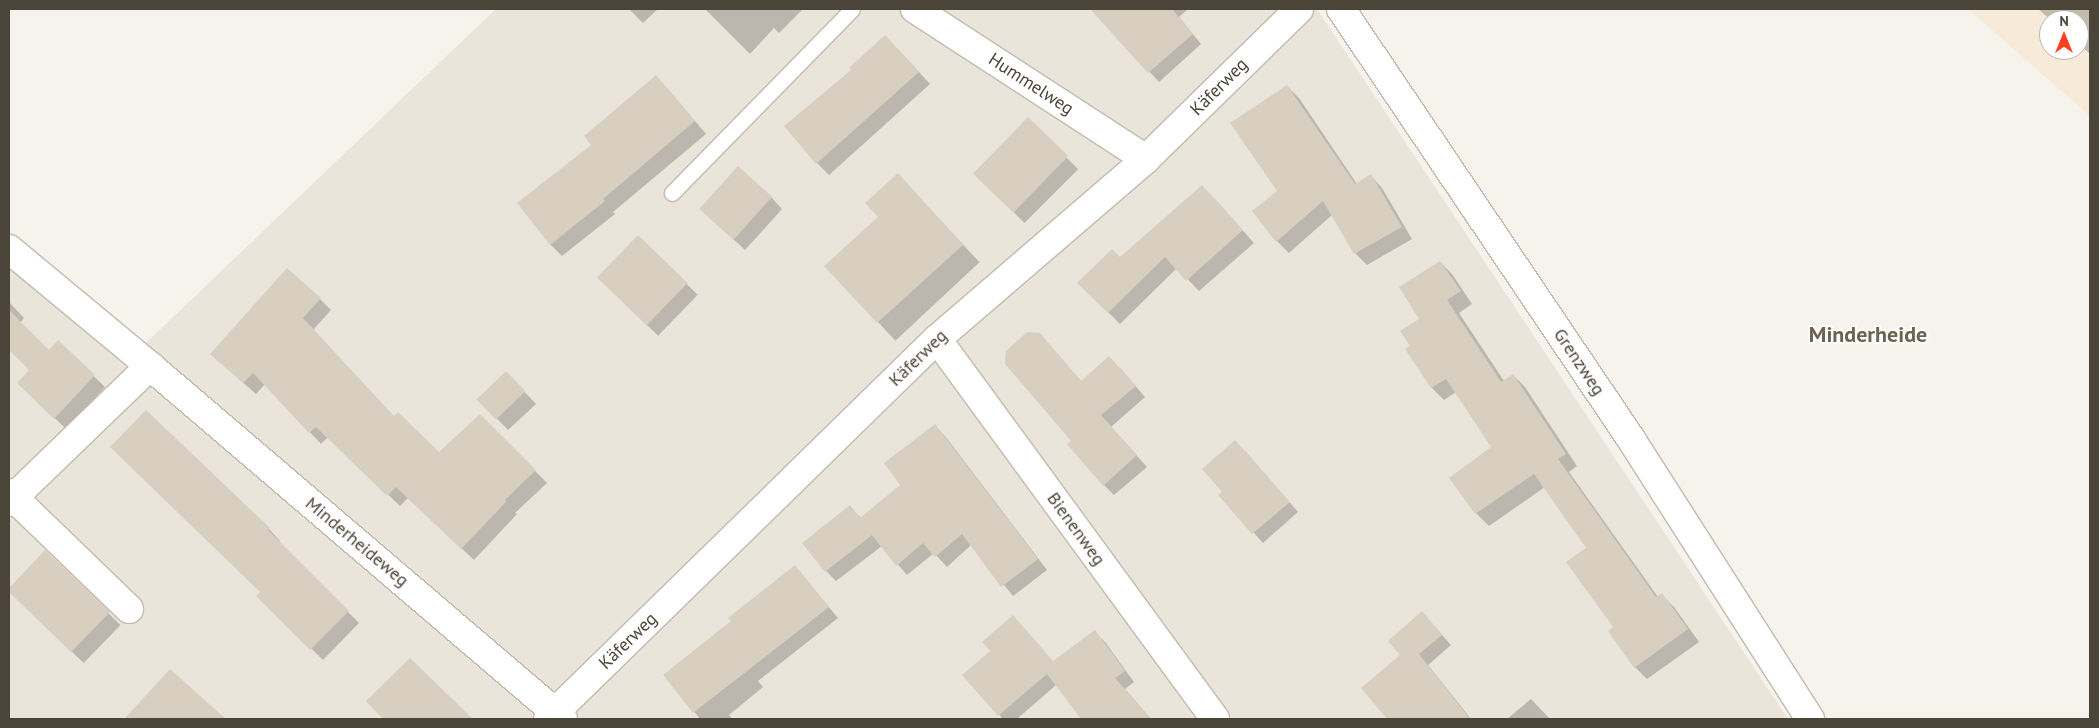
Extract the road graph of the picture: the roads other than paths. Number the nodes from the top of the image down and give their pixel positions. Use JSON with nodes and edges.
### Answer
{"nodes":[{"id":1,"x":852,"y":9,"type":"edge"},
{"id":2,"x":915,"y":9,"type":"edge"},
{"id":3,"x":1299,"y":9,"type":"edge"},
{"id":4,"x":1341,"y":9,"type":"edge"},
{"id":5,"x":1146,"y":160,"type":"junction"},
{"id":6,"x":672,"y":193,"type":"dead end"},
{"id":7,"x":9,"y":249,"type":"edge"},
{"id":8,"x":937,"y":339,"type":"junction"},
{"id":9,"x":150,"y":366,"type":"junction"},
{"id":10,"x":10,"y":497,"type":"edge"},
{"id":11,"x":130,"y":609,"type":"dead end"},
{"id":12,"x":555,"y":717,"type":"edge"},
{"id":13,"x":1215,"y":719,"type":"edge"},
{"id":14,"x":1810,"y":719,"type":"edge"}],
"edges":[{"from":1,"to":6,"type":"lane"},
{"from":2,"to":5,"type":"street","name":"Hummelweg"},
{"from":3,"to":5,"type":"street","name":"Käferweg"},
{"from":4,"to":14,"type":"street","name":"Grenzweg"},
{"from":5,"to":8,"type":"street","name":"Käferweg"},
{"from":7,"to":9,"type":"street","name":"Minderheideweg"},
{"from":8,"to":12,"type":"street","name":"Käferweg"},
{"from":8,"to":13,"type":"street","name":"Bienenweg"},
{"from":9,"to":10,"type":"street"},
{"from":9,"to":12,"type":"street","name":"Minderheideweg"},
{"from":10,"to":11,"type":"street"}]}
